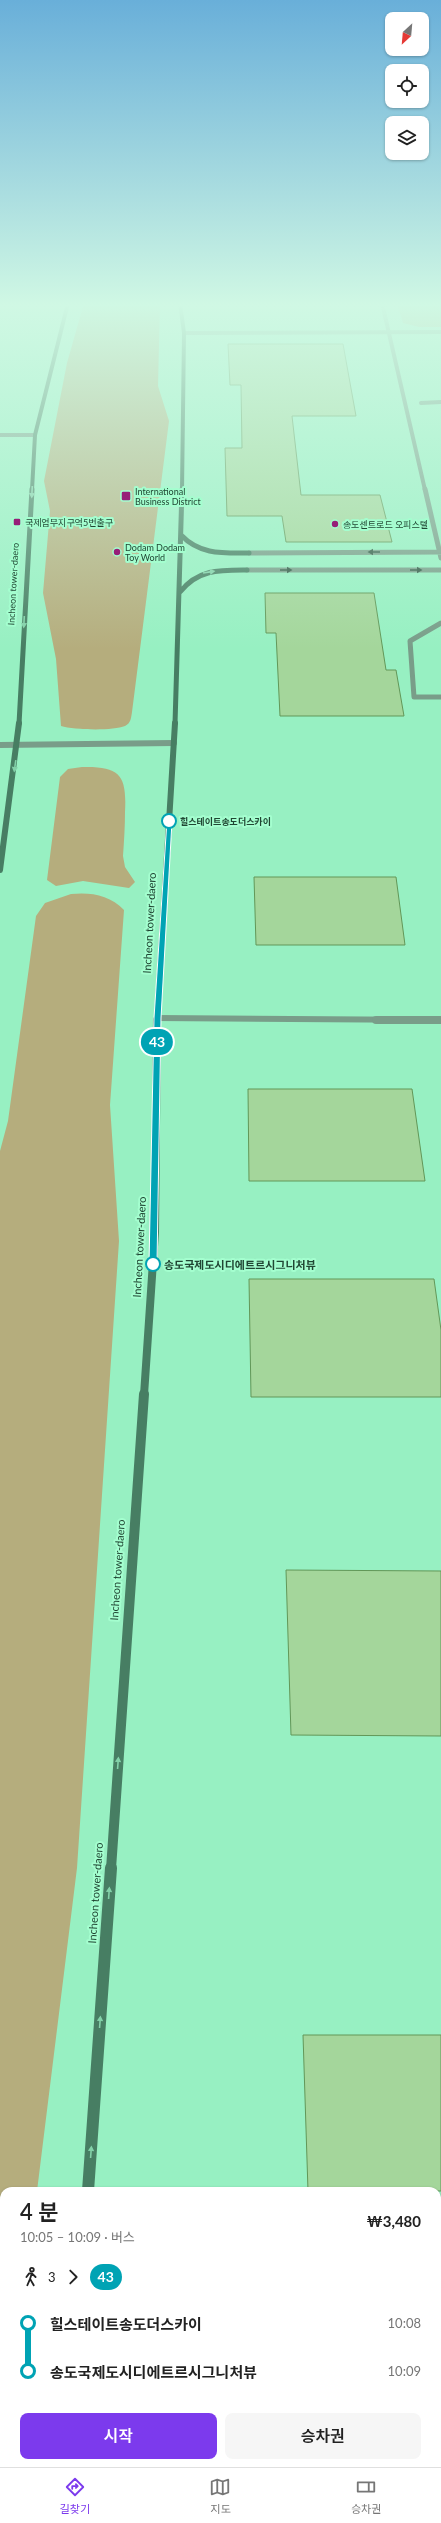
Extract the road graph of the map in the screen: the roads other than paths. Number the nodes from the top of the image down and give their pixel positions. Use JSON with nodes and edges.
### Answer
{"nodes":[{"id":1,"x":39,"y":418,"type":"edge"},
{"id":2,"x":183,"y":418,"type":"edge"},
{"id":3,"x":409,"y":418,"type":"edge"},
{"id":4,"x":0,"y":435,"type":"edge"},
{"id":5,"x":35,"y":435,"type":"junction"},
{"id":6,"x":181,"y":535,"type":"junction"},
{"id":7,"x":440,"y":552,"type":"edge"},
{"id":8,"x":249,"y":553,"type":"joint"},
{"id":9,"x":441,"y":558,"type":"edge"},
{"id":10,"x":247,"y":570,"type":"joint"},
{"id":11,"x":441,"y":570,"type":"edge"},
{"id":12,"x":180,"y":593,"type":"junction"},
{"id":13,"x":441,"y":622,"type":"edge"},
{"id":14,"x":441,"y":697,"type":"edge"},
{"id":15,"x":174,"y":743,"type":"junction"},
{"id":16,"x":0,"y":745,"type":"edge"},
{"id":17,"x":18,"y":745,"type":"junction"},
{"id":18,"x":0,"y":870,"type":"edge"},
{"id":19,"x":157,"y":1018,"type":"junction"},
{"id":20,"x":441,"y":1020,"type":"edge"},
{"id":21,"x":88,"y":2187,"type":"edge"}],
"edges":[{"from":1,"to":5,"type":"main road","name":"Incheon tower-daero"},
{"from":2,"to":6,"type":"main road","name":"Incheon tower-daero"},
{"from":3,"to":7,"type":"street"},
{"from":4,"to":5,"type":"street"},
{"from":5,"to":17,"type":"main road","name":"Incheon tower-daero","one_way":true},
{"from":6,"to":8,"type":"main road"},
{"from":6,"to":12,"type":"main road","name":"Incheon tower-daero"},
{"from":7,"to":8,"type":"street","one_way":true},
{"from":7,"to":9,"type":"street"},
{"from":10,"to":11,"type":"street","one_way":true},
{"from":12,"to":10,"type":"main road","one_way":true},
{"from":12,"to":15,"type":"main road","name":"Incheon tower-daero"},
{"from":13,"to":14,"type":"street"},
{"from":15,"to":17,"type":"street"},
{"from":15,"to":19,"type":"main road","name":"Incheon tower-daero"},
{"from":16,"to":17,"type":"street"},
{"from":17,"to":18,"type":"main road","name":"Incheon tower-daero","one_way":true},
{"from":19,"to":20,"type":"street"},
{"from":21,"to":19,"type":"main road","name":"Incheon tower-daero","one_way":true}]}
